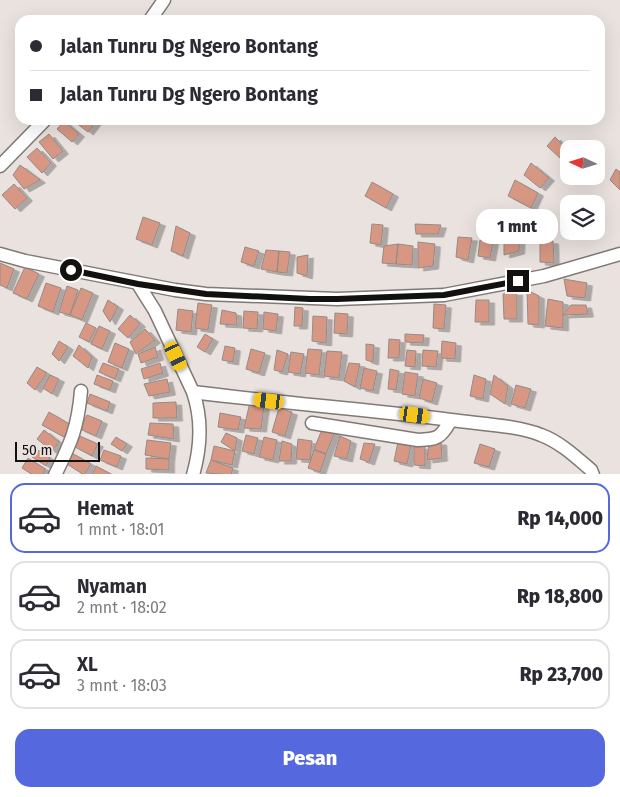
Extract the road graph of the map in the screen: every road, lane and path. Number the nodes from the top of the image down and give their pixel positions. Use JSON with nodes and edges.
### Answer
{"nodes":[{"id":1,"x":164,"y":0,"type":"edge"},
{"id":2,"x":154,"y":15,"type":"edge"},
{"id":3,"x":40,"y":125,"type":"edge"},
{"id":4,"x":0,"y":166,"type":"edge"},
{"id":5,"x":0,"y":254,"type":"edge"},
{"id":6,"x":620,"y":254,"type":"edge"},
{"id":7,"x":138,"y":284,"type":"junction"},
{"id":8,"x":81,"y":391,"type":"dead end"},
{"id":9,"x":193,"y":392,"type":"junction"},
{"id":10,"x":451,"y":420,"type":"junction"},
{"id":11,"x":312,"y":423,"type":"dead end"},
{"id":12,"x":55,"y":474,"type":"edge"},
{"id":13,"x":193,"y":474,"type":"edge"},
{"id":14,"x":593,"y":474,"type":"edge"}],
"edges":[{"from":1,"to":2,"type":"street"},
{"from":3,"to":4,"type":"street"},
{"from":5,"to":7,"type":"street"},
{"from":6,"to":7,"type":"street"},
{"from":7,"to":9,"type":"street"},
{"from":8,"to":12,"type":"street"},
{"from":9,"to":10,"type":"street"},
{"from":9,"to":13,"type":"street"},
{"from":10,"to":11,"type":"street"},
{"from":10,"to":14,"type":"street"}]}
